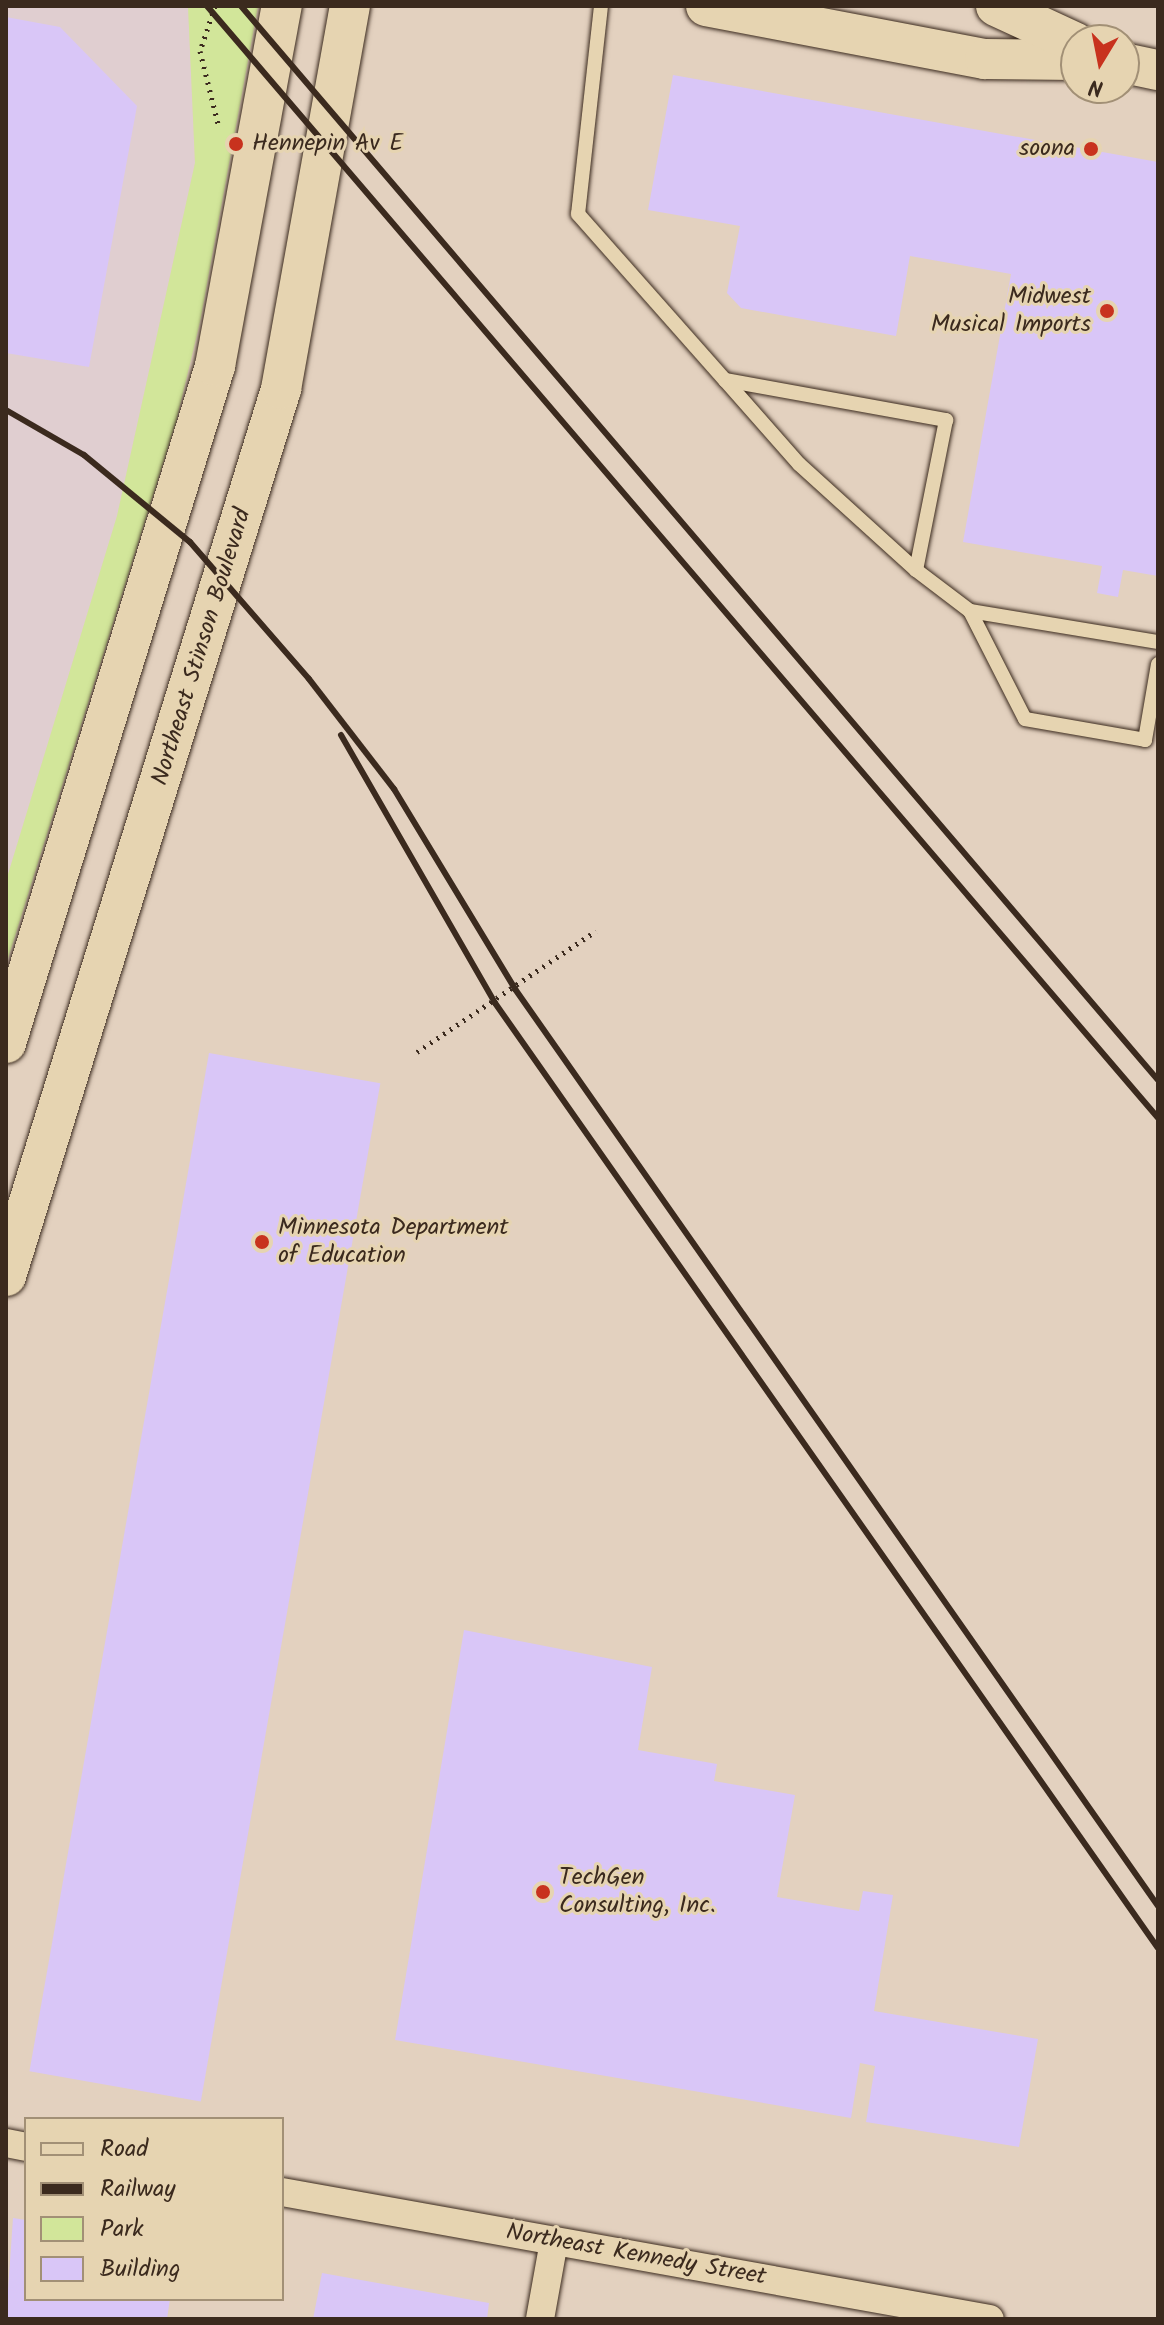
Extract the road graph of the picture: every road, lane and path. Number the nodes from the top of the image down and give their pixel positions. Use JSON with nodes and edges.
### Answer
{"nodes":[{"id":1,"x":215,"y":6,"type":"edge"},
{"id":2,"x":282,"y":6,"type":"edge"},
{"id":3,"x":350,"y":6,"type":"edge"},
{"id":4,"x":601,"y":6,"type":"edge"},
{"id":5,"x":706,"y":6,"type":"edge"},
{"id":6,"x":996,"y":6,"type":"edge"},
{"id":7,"x":1060,"y":36,"type":"edge"},
{"id":8,"x":1060,"y":60,"type":"edge"},
{"id":9,"x":222,"y":142,"type":"dead end"},
{"id":10,"x":725,"y":380,"type":"junction"},
{"id":11,"x":916,"y":570,"type":"junction"},
{"id":12,"x":970,"y":611,"type":"junction"},
{"id":13,"x":1158,"y":642,"type":"edge"},
{"id":14,"x":1158,"y":664,"type":"edge"},
{"id":15,"x":596,"y":931,"type":"dead end"},
{"id":16,"x":6,"y":1041,"type":"edge"},
{"id":17,"x":417,"y":1052,"type":"dead end"},
{"id":18,"x":6,"y":1276,"type":"edge"},
{"id":19,"x":284,"y":2192,"type":"edge"},
{"id":20,"x":554,"y":2241,"type":"junction"},
{"id":21,"x":540,"y":2319,"type":"edge"},
{"id":22,"x":990,"y":2319,"type":"edge"}],
"edges":[{"from":1,"to":9,"type":"path"},
{"from":2,"to":16,"type":"main road"},
{"from":3,"to":18,"type":"main road","name":"Northeast Stinson Boulevard"},
{"from":4,"to":10,"type":"lane"},
{"from":5,"to":8,"type":"main road"},
{"from":6,"to":7,"type":"main road"},
{"from":10,"to":11,"type":"lane"},
{"from":10,"to":11,"type":"lane"},
{"from":11,"to":12,"type":"lane"},
{"from":12,"to":13,"type":"lane"},
{"from":12,"to":14,"type":"lane"},
{"from":15,"to":17,"type":"path"},
{"from":19,"to":20,"type":"street","name":"Northeast Kennedy Street"},
{"from":20,"to":21,"type":"street"},
{"from":20,"to":22,"type":"street","name":"Northeast Kennedy Street"}]}
